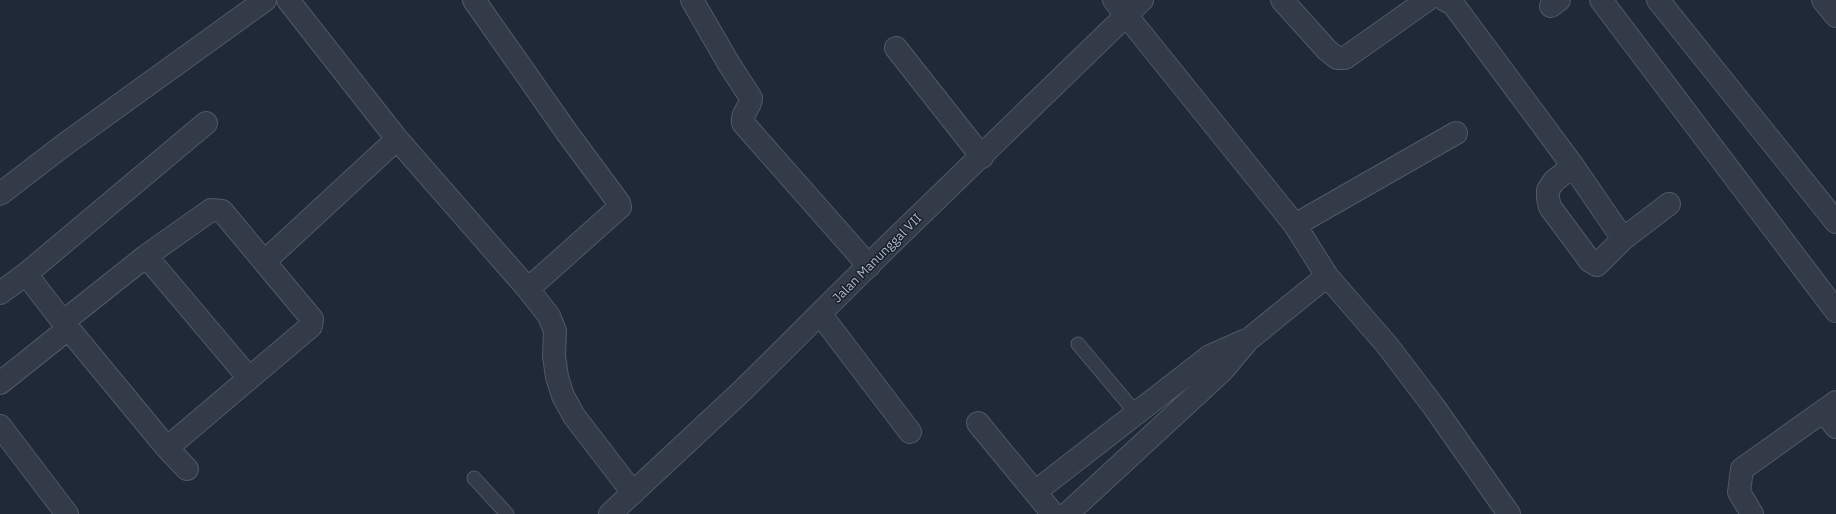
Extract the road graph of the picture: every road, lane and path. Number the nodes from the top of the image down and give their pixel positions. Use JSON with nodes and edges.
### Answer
{"nodes":[{"id":1,"x":265,"y":0,"type":"edge"},
{"id":2,"x":288,"y":0,"type":"edge"},
{"id":3,"x":474,"y":0,"type":"edge"},
{"id":4,"x":692,"y":0,"type":"edge"},
{"id":5,"x":1282,"y":0,"type":"edge"},
{"id":6,"x":1427,"y":0,"type":"edge"},
{"id":7,"x":1445,"y":0,"type":"edge"},
{"id":8,"x":1601,"y":0,"type":"edge"},
{"id":9,"x":1658,"y":0,"type":"edge"},
{"id":10,"x":1822,"y":0,"type":"edge"},
{"id":11,"x":1127,"y":5,"type":"edge"},
{"id":12,"x":1836,"y":16,"type":"edge"},
{"id":13,"x":896,"y":48,"type":"dead end"},
{"id":14,"x":206,"y":123,"type":"dead end"},
{"id":15,"x":1456,"y":134,"type":"dead end"},
{"id":16,"x":397,"y":139,"type":"junction"},
{"id":17,"x":982,"y":157,"type":"junction"},
{"id":18,"x":1573,"y":166,"type":"junction"},
{"id":19,"x":0,"y":194,"type":"edge"},
{"id":20,"x":1668,"y":204,"type":"dead end"},
{"id":21,"x":1836,"y":222,"type":"edge"},
{"id":22,"x":1295,"y":225,"type":"junction"},
{"id":23,"x":1623,"y":239,"type":"junction"},
{"id":24,"x":146,"y":256,"type":"junction"},
{"id":25,"x":265,"y":261,"type":"junction"},
{"id":26,"x":869,"y":266,"type":"junction"},
{"id":27,"x":26,"y":274,"type":"junction"},
{"id":28,"x":1327,"y":276,"type":"junction"},
{"id":29,"x":528,"y":289,"type":"junction"},
{"id":30,"x":0,"y":293,"type":"edge"},
{"id":31,"x":1836,"y":311,"type":"edge"},
{"id":32,"x":821,"y":315,"type":"junction"},
{"id":33,"x":66,"y":325,"type":"junction"},
{"id":34,"x":1248,"y":340,"type":"junction"},
{"id":35,"x":1078,"y":344,"type":"dead end"},
{"id":36,"x":249,"y":378,"type":"junction"},
{"id":37,"x":0,"y":383,"type":"edge"},
{"id":38,"x":1136,"y":413,"type":"junction"},
{"id":39,"x":1832,"y":413,"type":"edge"},
{"id":40,"x":978,"y":423,"type":"dead end"},
{"id":41,"x":0,"y":426,"type":"edge"},
{"id":42,"x":910,"y":432,"type":"dead end"},
{"id":43,"x":167,"y":448,"type":"junction"},
{"id":44,"x":187,"y":469,"type":"dead end"},
{"id":45,"x":474,"y":478,"type":"dead end"},
{"id":46,"x":1035,"y":492,"type":"junction"},
{"id":47,"x":633,"y":493,"type":"junction"},
{"id":48,"x":67,"y":514,"type":"edge"},
{"id":49,"x":507,"y":514,"type":"edge"},
{"id":50,"x":610,"y":514,"type":"edge"},
{"id":51,"x":1053,"y":514,"type":"edge"},
{"id":52,"x":1067,"y":514,"type":"edge"},
{"id":53,"x":1509,"y":514,"type":"edge"},
{"id":54,"x":1752,"y":514,"type":"edge"}],
"edges":[{"from":1,"to":19,"type":"street"},
{"from":2,"to":16,"type":"street"},
{"from":3,"to":29,"type":"street"},
{"from":4,"to":26,"type":"street"},
{"from":5,"to":6,"type":"street"},
{"from":7,"to":18,"type":"street"},
{"from":8,"to":31,"type":"street"},
{"from":9,"to":21,"type":"street"},
{"from":10,"to":12,"type":"street"},
{"from":11,"to":17,"type":"street","name":"Jalan Manunggal VII"},
{"from":11,"to":22,"type":"street"},
{"from":13,"to":17,"type":"street"},
{"from":14,"to":27,"type":"street"},
{"from":15,"to":22,"type":"street"},
{"from":16,"to":25,"type":"street"},
{"from":16,"to":29,"type":"street"},
{"from":17,"to":26,"type":"street","name":"Jalan Manunggal VII"},
{"from":18,"to":23,"type":"street"},
{"from":18,"to":23,"type":"street"},
{"from":20,"to":23,"type":"street"},
{"from":22,"to":28,"type":"street"},
{"from":24,"to":25,"type":"street"},
{"from":24,"to":33,"type":"street"},
{"from":24,"to":36,"type":"street"},
{"from":25,"to":36,"type":"street"},
{"from":26,"to":32,"type":"street","name":"Jalan Manunggal VII"},
{"from":27,"to":30,"type":"street"},
{"from":27,"to":33,"type":"street"},
{"from":28,"to":34,"type":"street"},
{"from":28,"to":53,"type":"street"},
{"from":29,"to":47,"type":"street"},
{"from":32,"to":42,"type":"street"},
{"from":32,"to":47,"type":"street","name":"Jalan Manunggal VII"},
{"from":33,"to":37,"type":"street"},
{"from":33,"to":43,"type":"street"},
{"from":34,"to":38,"type":"street"},
{"from":34,"to":52,"type":"street"},
{"from":35,"to":38,"type":"lane"},
{"from":36,"to":43,"type":"street"},
{"from":38,"to":46,"type":"street"},
{"from":39,"to":54,"type":"street"},
{"from":40,"to":46,"type":"street"},
{"from":41,"to":48,"type":"street"},
{"from":43,"to":44,"type":"street"},
{"from":45,"to":49,"type":"lane"},
{"from":46,"to":51,"type":"street"},
{"from":47,"to":50,"type":"street","name":"Jalan Manunggal VII"}]}
